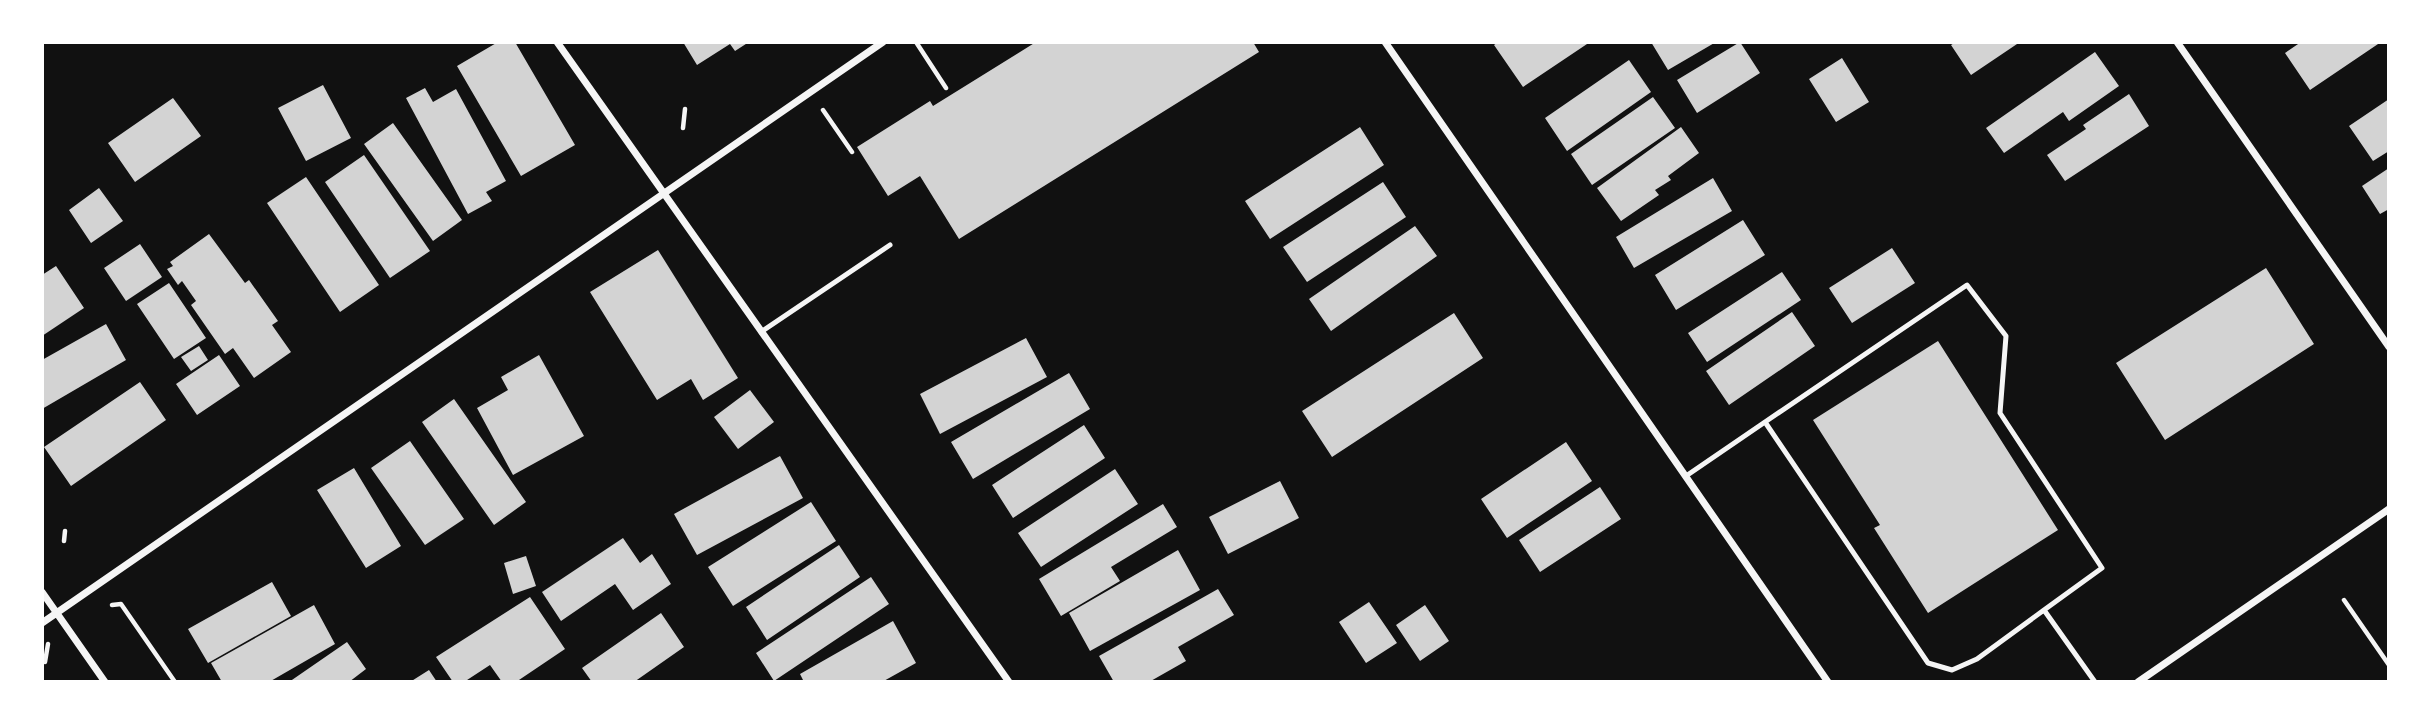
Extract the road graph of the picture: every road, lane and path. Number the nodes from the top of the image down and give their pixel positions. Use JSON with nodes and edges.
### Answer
{"nodes":[{"id":1,"x":557,"y":42,"type":"edge"},
{"id":2,"x":883,"y":42,"type":"edge"},
{"id":3,"x":916,"y":42,"type":"edge"},
{"id":4,"x":1385,"y":42,"type":"edge"},
{"id":5,"x":2177,"y":42,"type":"edge"},
{"id":6,"x":946,"y":88,"type":"dead end"},
{"id":7,"x":820,"y":106,"type":"dead end"},
{"id":8,"x":685,"y":109,"type":"dead end"},
{"id":9,"x":683,"y":128,"type":"dead end"},
{"id":10,"x":852,"y":152,"type":"dead end"},
{"id":11,"x":663,"y":194,"type":"junction"},
{"id":12,"x":890,"y":245,"type":"dead end"},
{"id":13,"x":761,"y":332,"type":"junction"},
{"id":14,"x":2389,"y":347,"type":"edge"},
{"id":15,"x":1765,"y":422,"type":"junction"},
{"id":16,"x":1686,"y":476,"type":"junction"},
{"id":17,"x":2389,"y":509,"type":"edge"},
{"id":18,"x":65,"y":531,"type":"dead end"},
{"id":19,"x":64,"y":541,"type":"dead end"},
{"id":20,"x":42,"y":592,"type":"edge"},
{"id":21,"x":2344,"y":600,"type":"dead end"},
{"id":22,"x":121,"y":604,"type":"dead end"},
{"id":23,"x":2044,"y":610,"type":"junction"},
{"id":24,"x":57,"y":613,"type":"junction"},
{"id":25,"x":42,"y":624,"type":"edge"},
{"id":26,"x":48,"y":643,"type":"dead end"},
{"id":27,"x":45,"y":662,"type":"dead end"},
{"id":28,"x":2389,"y":665,"type":"edge"},
{"id":29,"x":105,"y":682,"type":"edge"},
{"id":30,"x":175,"y":682,"type":"edge"},
{"id":31,"x":1009,"y":682,"type":"edge"},
{"id":32,"x":1828,"y":682,"type":"edge"},
{"id":33,"x":2095,"y":682,"type":"edge"},
{"id":34,"x":2138,"y":682,"type":"edge"}],
"edges":[{"from":1,"to":11,"type":"street"},
{"from":2,"to":11,"type":"street"},
{"from":3,"to":6,"type":"path"},
{"from":4,"to":16,"type":"street"},
{"from":5,"to":14,"type":"street"},
{"from":7,"to":10,"type":"path"},
{"from":8,"to":9,"type":"path"},
{"from":11,"to":13,"type":"street"},
{"from":11,"to":24,"type":"street"},
{"from":12,"to":13,"type":"lane"},
{"from":13,"to":31,"type":"street"},
{"from":15,"to":16,"type":"lane"},
{"from":15,"to":23,"type":"lane"},
{"from":15,"to":23,"type":"lane"},
{"from":16,"to":32,"type":"street"},
{"from":17,"to":34,"type":"street"},
{"from":18,"to":19,"type":"path"},
{"from":20,"to":24,"type":"street"},
{"from":21,"to":28,"type":"path"},
{"from":22,"to":30,"type":"path"},
{"from":23,"to":33,"type":"lane"},
{"from":24,"to":25,"type":"street"},
{"from":24,"to":29,"type":"street"},
{"from":26,"to":27,"type":"path"}]}
